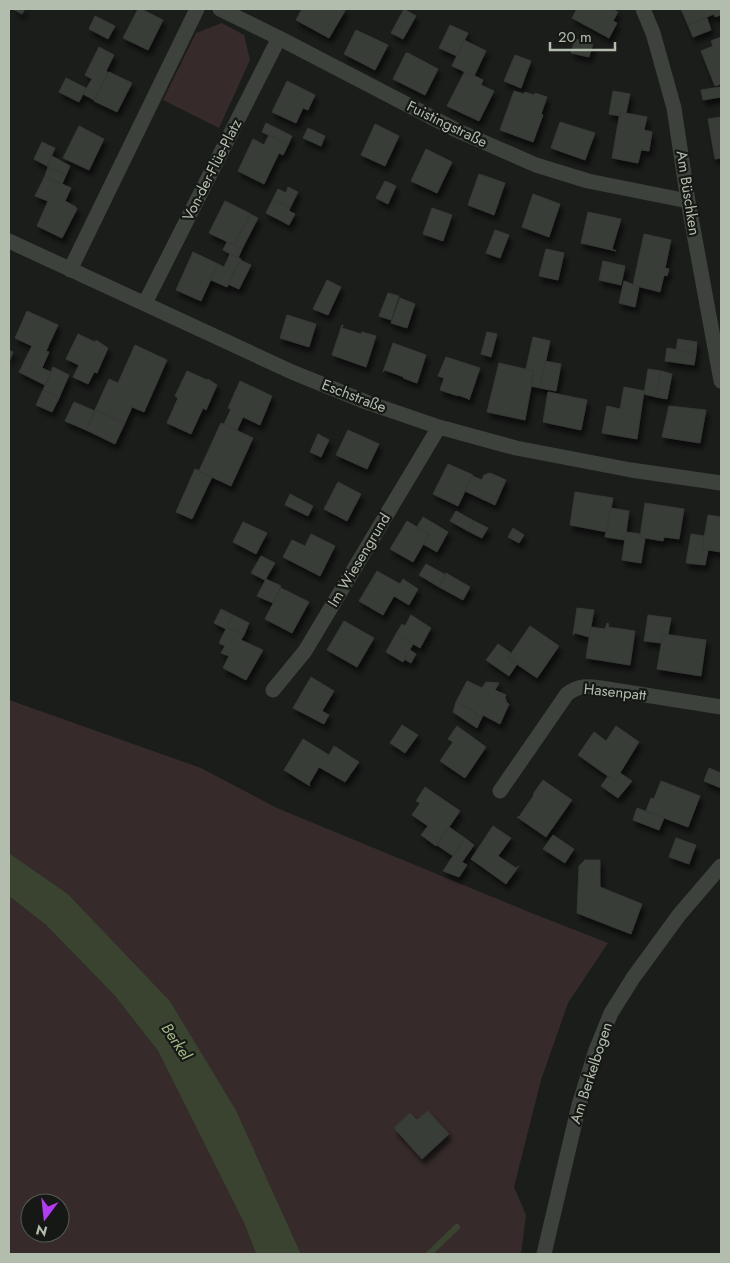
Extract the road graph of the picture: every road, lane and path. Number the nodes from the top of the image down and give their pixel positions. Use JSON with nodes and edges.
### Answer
{"nodes":[{"id":1,"x":196,"y":9,"type":"edge"},
{"id":2,"x":220,"y":9,"type":"edge"},
{"id":3,"x":643,"y":9,"type":"edge"},
{"id":4,"x":279,"y":38,"type":"junction"},
{"id":5,"x":688,"y":201,"type":"junction"},
{"id":6,"x":9,"y":241,"type":"edge"},
{"id":7,"x":70,"y":270,"type":"junction"},
{"id":8,"x":144,"y":303,"type":"junction"},
{"id":9,"x":721,"y":381,"type":"edge"},
{"id":10,"x":439,"y":427,"type":"junction"},
{"id":11,"x":721,"y":483,"type":"edge"},
{"id":12,"x":273,"y":690,"type":"dead end"},
{"id":13,"x":721,"y":707,"type":"edge"},
{"id":14,"x":500,"y":791,"type":"dead end"},
{"id":15,"x":721,"y":866,"type":"edge"},
{"id":16,"x":544,"y":1254,"type":"edge"}],
"edges":[{"from":1,"to":7,"type":"street"},
{"from":2,"to":4,"type":"street","name":"Fuistingstraße"},
{"from":3,"to":5,"type":"street","name":"Am Büschken"},
{"from":4,"to":5,"type":"street","name":"Fuistingstraße"},
{"from":4,"to":8,"type":"street","name":"Von-der-Flüe-Platz"},
{"from":5,"to":9,"type":"street","name":"Am Büschken"},
{"from":6,"to":7,"type":"street","name":"Eschstraße"},
{"from":7,"to":8,"type":"street","name":"Eschstraße"},
{"from":8,"to":10,"type":"street","name":"Eschstraße"},
{"from":10,"to":11,"type":"street","name":"Eschstraße"},
{"from":10,"to":12,"type":"street","name":"Im Wiesengrund"},
{"from":13,"to":14,"type":"street","name":"Hasenpatt"},
{"from":15,"to":16,"type":"street","name":"Am Berkelbogen"}]}
